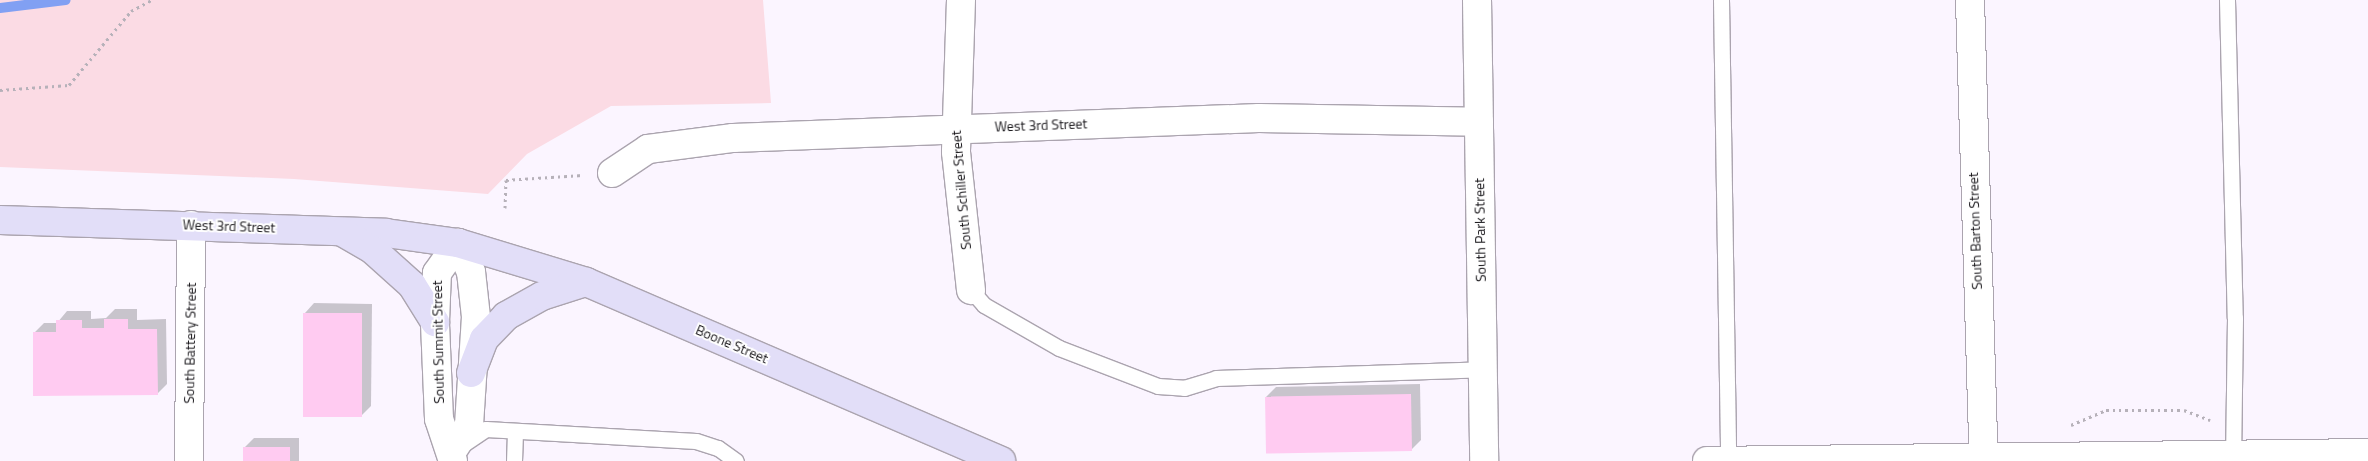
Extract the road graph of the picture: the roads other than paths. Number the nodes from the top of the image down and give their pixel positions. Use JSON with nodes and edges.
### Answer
{"nodes":[{"id":1,"x":961,"y":0,"type":"edge"},
{"id":2,"x":1477,"y":0,"type":"edge"},
{"id":3,"x":1721,"y":0,"type":"edge"},
{"id":4,"x":1970,"y":0,"type":"edge"},
{"id":5,"x":2227,"y":0,"type":"edge"},
{"id":6,"x":1479,"y":122,"type":"junction"},
{"id":7,"x":955,"y":127,"type":"junction"},
{"id":8,"x":612,"y":173,"type":"road end"},
{"id":9,"x":0,"y":220,"type":"edge"},
{"id":10,"x":191,"y":224,"type":"junction"},
{"id":11,"x":341,"y":231,"type":"junction"},
{"id":12,"x":458,"y":243,"type":"junction"},
{"id":13,"x":586,"y":282,"type":"junction"},
{"id":14,"x":971,"y":290,"type":"joint"},
{"id":15,"x":435,"y":322,"type":"junction"},
{"id":16,"x":1483,"y":369,"type":"junction"},
{"id":17,"x":471,"y":373,"type":"junction"},
{"id":18,"x":515,"y":431,"type":"junction"},
{"id":19,"x":2233,"y":449,"type":"edge"},
{"id":20,"x":2368,"y":452,"type":"edge"},
{"id":21,"x":718,"y":454,"type":"edge"},
{"id":22,"x":453,"y":456,"type":"edge"},
{"id":23,"x":1984,"y":459,"type":"edge"},
{"id":24,"x":189,"y":461,"type":"edge"},
{"id":25,"x":514,"y":461,"type":"edge"},
{"id":26,"x":736,"y":461,"type":"edge"},
{"id":27,"x":1001,"y":461,"type":"edge"},
{"id":28,"x":1484,"y":461,"type":"edge"},
{"id":29,"x":1707,"y":461,"type":"edge"},
{"id":30,"x":1728,"y":461,"type":"edge"}],
"edges":[{"from":1,"to":7,"type":"street","name":"South Schiller Street"},
{"from":2,"to":6,"type":"street","name":"South Park Street"},
{"from":3,"to":30,"type":"lane"},
{"from":4,"to":23,"type":"street","name":"South Barton Street"},
{"from":5,"to":19,"type":"lane"},
{"from":6,"to":7,"type":"street","name":"West 3rd Street"},
{"from":6,"to":16,"type":"street","name":"South Park Street"},
{"from":7,"to":8,"type":"street","name":"West 3rd Street"},
{"from":7,"to":14,"type":"street","name":"South Schiller Street"},
{"from":9,"to":10,"type":"main road","name":"West 3rd Street"},
{"from":10,"to":11,"type":"main road","name":"West 3rd Street"},
{"from":10,"to":24,"type":"street","name":"South Battery Street"},
{"from":11,"to":12,"type":"main road","name":"West 3rd Street"},
{"from":11,"to":15,"type":"main road"},
{"from":12,"to":13,"type":"main road","name":"Boone Street"},
{"from":12,"to":15,"type":"street","name":"South Summit Street"},
{"from":12,"to":17,"type":"street"},
{"from":13,"to":17,"type":"main road"},
{"from":13,"to":27,"type":"main road","name":"Boone Street"},
{"from":14,"to":16,"type":"lane"},
{"from":15,"to":22,"type":"street","name":"South Summit Street"},
{"from":16,"to":28,"type":"street","name":"South Park Street"},
{"from":17,"to":22,"type":"street"},
{"from":18,"to":21,"type":"lane"},
{"from":18,"to":22,"type":"lane"},
{"from":18,"to":25,"type":"lane"},
{"from":19,"to":20,"type":"street"},
{"from":19,"to":23,"type":"street"},
{"from":21,"to":26,"type":"lane"},
{"from":23,"to":30,"type":"street"},
{"from":29,"to":30,"type":"street"}]}
